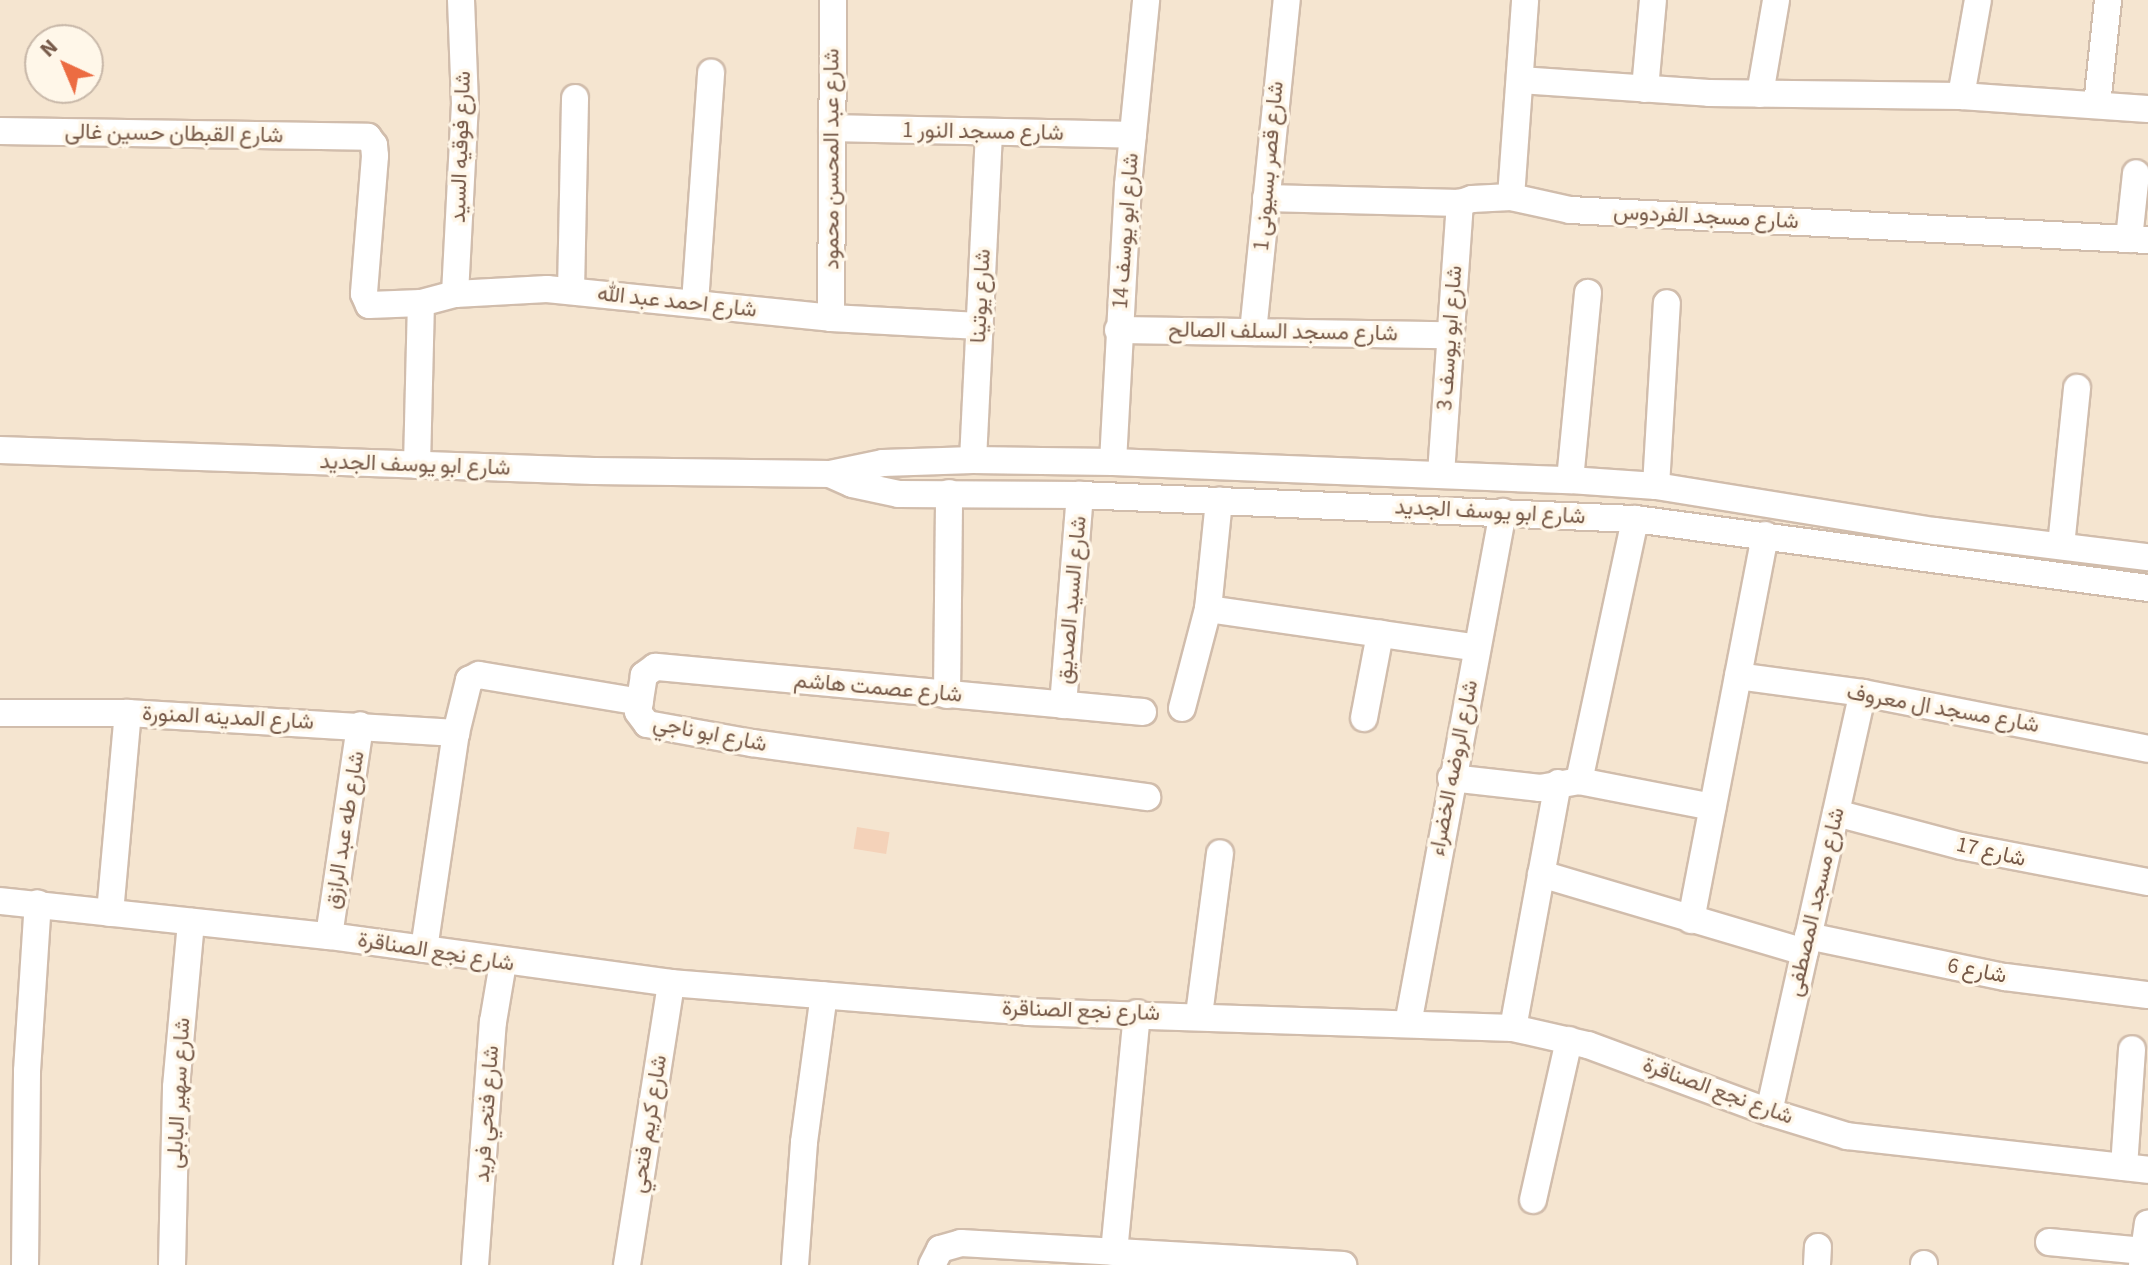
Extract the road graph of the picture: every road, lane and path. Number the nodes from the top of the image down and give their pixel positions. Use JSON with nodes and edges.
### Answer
{"nodes":[{"id":1,"x":461,"y":0,"type":"edge"},
{"id":2,"x":833,"y":0,"type":"edge"},
{"id":3,"x":1146,"y":0,"type":"edge"},
{"id":4,"x":1287,"y":0,"type":"edge"},
{"id":5,"x":1525,"y":0,"type":"edge"},
{"id":6,"x":1653,"y":0,"type":"edge"},
{"id":7,"x":1776,"y":0,"type":"edge"},
{"id":8,"x":1978,"y":0,"type":"edge"},
{"id":9,"x":2108,"y":0,"type":"edge"},
{"id":10,"x":711,"y":73,"type":"dead end"},
{"id":11,"x":1520,"y":80,"type":"junction"},
{"id":12,"x":1645,"y":89,"type":"junction"},
{"id":13,"x":1760,"y":94,"type":"junction"},
{"id":14,"x":1961,"y":96,"type":"junction"},
{"id":15,"x":575,"y":98,"type":"dead end"},
{"id":16,"x":2097,"y":105,"type":"junction"},
{"id":17,"x":2148,"y":109,"type":"edge"},
{"id":18,"x":832,"y":128,"type":"junction"},
{"id":19,"x":0,"y":131,"type":"edge"},
{"id":20,"x":989,"y":132,"type":"junction"},
{"id":21,"x":1133,"y":135,"type":"junction"},
{"id":22,"x":2136,"y":173,"type":"dead end"},
{"id":23,"x":1511,"y":197,"type":"junction"},
{"id":24,"x":1266,"y":198,"type":"junction"},
{"id":25,"x":1460,"y":203,"type":"junction"},
{"id":26,"x":2139,"y":239,"type":"edge"},
{"id":27,"x":571,"y":291,"type":"junction"},
{"id":28,"x":1588,"y":293,"type":"dead end"},
{"id":29,"x":455,"y":294,"type":"junction"},
{"id":30,"x":421,"y":303,"type":"junction"},
{"id":31,"x":695,"y":303,"type":"junction"},
{"id":32,"x":1667,"y":303,"type":"dead end"},
{"id":33,"x":376,"y":306,"type":"joint"},
{"id":34,"x":831,"y":318,"type":"junction"},
{"id":35,"x":980,"y":326,"type":"junction"},
{"id":36,"x":1118,"y":330,"type":"junction"},
{"id":37,"x":1253,"y":332,"type":"junction"},
{"id":38,"x":1448,"y":335,"type":"junction"},
{"id":39,"x":2077,"y":388,"type":"dead end"},
{"id":40,"x":0,"y":450,"type":"edge"},
{"id":41,"x":973,"y":460,"type":"junction"},
{"id":42,"x":928,"y":461,"type":"junction"},
{"id":43,"x":1113,"y":462,"type":"junction"},
{"id":44,"x":417,"y":465,"type":"junction"},
{"id":45,"x":830,"y":474,"type":"junction"},
{"id":46,"x":1441,"y":474,"type":"junction"},
{"id":47,"x":1570,"y":480,"type":"junction"},
{"id":48,"x":1656,"y":486,"type":"junction"},
{"id":49,"x":936,"y":493,"type":"junction"},
{"id":50,"x":1080,"y":495,"type":"junction"},
{"id":51,"x":1219,"y":501,"type":"junction"},
{"id":52,"x":1503,"y":512,"type":"junction"},
{"id":53,"x":1635,"y":519,"type":"junction"},
{"id":54,"x":1935,"y":531,"type":"junction"},
{"id":55,"x":1765,"y":535,"type":"junction"},
{"id":56,"x":2061,"y":546,"type":"junction"},
{"id":57,"x":2148,"y":557,"type":"edge"},
{"id":58,"x":1932,"y":559,"type":"junction"},
{"id":59,"x":2148,"y":588,"type":"edge"},
{"id":60,"x":1208,"y":609,"type":"junction"},
{"id":61,"x":1380,"y":634,"type":"junction"},
{"id":62,"x":1477,"y":648,"type":"junction"},
{"id":63,"x":1738,"y":676,"type":"junction"},
{"id":64,"x":1863,"y":693,"type":"junction"},
{"id":65,"x":947,"y":695,"type":"junction"},
{"id":66,"x":640,"y":702,"type":"junction"},
{"id":67,"x":1063,"y":705,"type":"junction"},
{"id":68,"x":1182,"y":708,"type":"dead end"},
{"id":69,"x":1143,"y":712,"type":"dead end"},
{"id":70,"x":0,"y":713,"type":"edge"},
{"id":71,"x":128,"y":713,"type":"junction"},
{"id":72,"x":1364,"y":718,"type":"dead end"},
{"id":73,"x":360,"y":725,"type":"junction"},
{"id":74,"x":456,"y":733,"type":"junction"},
{"id":75,"x":2148,"y":749,"type":"edge"},
{"id":76,"x":1451,"y":778,"type":"junction"},
{"id":77,"x":1568,"y":782,"type":"junction"},
{"id":78,"x":1147,"y":797,"type":"dead end"},
{"id":79,"x":1713,"y":807,"type":"junction"},
{"id":80,"x":1836,"y":813,"type":"junction"},
{"id":81,"x":1220,"y":853,"type":"dead end"},
{"id":82,"x":1541,"y":874,"type":"junction"},
{"id":83,"x":2148,"y":882,"type":"edge"},
{"id":84,"x":0,"y":901,"type":"edge"},
{"id":85,"x":38,"y":903,"type":"junction"},
{"id":86,"x":110,"y":913,"type":"junction"},
{"id":87,"x":1691,"y":920,"type":"junction"},
{"id":88,"x":191,"y":922,"type":"junction"},
{"id":89,"x":329,"y":936,"type":"junction"},
{"id":90,"x":1807,"y":944,"type":"junction"},
{"id":91,"x":424,"y":949,"type":"junction"},
{"id":92,"x":503,"y":963,"type":"junction"},
{"id":93,"x":671,"y":983,"type":"junction"},
{"id":94,"x":824,"y":995,"type":"junction"},
{"id":95,"x":2148,"y":995,"type":"edge"},
{"id":96,"x":1137,"y":1013,"type":"junction"},
{"id":97,"x":1199,"y":1015,"type":"junction"},
{"id":98,"x":1408,"y":1024,"type":"junction"},
{"id":99,"x":1513,"y":1028,"type":"junction"},
{"id":100,"x":1569,"y":1040,"type":"junction"},
{"id":101,"x":2132,"y":1049,"type":"dead end"},
{"id":102,"x":1769,"y":1112,"type":"junction"},
{"id":103,"x":2136,"y":1168,"type":"edge"},
{"id":104,"x":1533,"y":1200,"type":"dead end"},
{"id":105,"x":2148,"y":1223,"type":"edge"},
{"id":106,"x":2049,"y":1242,"type":"dead end"},
{"id":107,"x":1114,"y":1252,"type":"junction"},
{"id":108,"x":2143,"y":1258,"type":"edge"},
{"id":109,"x":1230,"y":1262,"type":"edge"},
{"id":110,"x":25,"y":1265,"type":"edge"},
{"id":111,"x":172,"y":1265,"type":"edge"},
{"id":112,"x":475,"y":1265,"type":"edge"},
{"id":113,"x":627,"y":1265,"type":"edge"},
{"id":114,"x":795,"y":1265,"type":"edge"},
{"id":115,"x":932,"y":1265,"type":"edge"},
{"id":116,"x":1343,"y":1265,"type":"edge"}],
"edges":[{"from":1,"to":29,"type":"street","name":"شارع فوقيه السيد"},
{"from":2,"to":18,"type":"street","name":"شارع عبد المحسن محمود"},
{"from":3,"to":21,"type":"street","name":"شارع ابو يوسف 14"},
{"from":4,"to":24,"type":"street","name":"شارع قصر بسيونى 1"},
{"from":5,"to":11,"type":"street"},
{"from":6,"to":12,"type":"street"},
{"from":7,"to":13,"type":"street"},
{"from":8,"to":14,"type":"street"},
{"from":9,"to":16,"type":"street"},
{"from":10,"to":31,"type":"street"},
{"from":11,"to":12,"type":"street"},
{"from":11,"to":23,"type":"street"},
{"from":12,"to":13,"type":"street"},
{"from":13,"to":14,"type":"street"},
{"from":14,"to":16,"type":"street"},
{"from":15,"to":27,"type":"street"},
{"from":16,"to":17,"type":"street"},
{"from":18,"to":20,"type":"street","name":"شارع مسجد النور 1"},
{"from":18,"to":34,"type":"street","name":"شارع عبد المحسن محمود"},
{"from":19,"to":33,"type":"street","name":"شارع القبطان حسين غالى"},
{"from":20,"to":21,"type":"street","name":"شارع مسجد النور 1"},
{"from":20,"to":35,"type":"street","name":"شارع يوتينا"},
{"from":21,"to":36,"type":"street","name":"شارع ابو يوسف 14"},
{"from":22,"to":26,"type":"street"},
{"from":23,"to":25,"type":"street","name":"شارع مسجد الفردوس"},
{"from":23,"to":26,"type":"street","name":"شارع مسجد الفردوس"},
{"from":24,"to":25,"type":"street","name":"شارع مسجد الفردوس"},
{"from":24,"to":37,"type":"street","name":"شارع قصر بسيونى 1"},
{"from":25,"to":38,"type":"street","name":"شارع ابو يوسف 3"},
{"from":27,"to":29,"type":"street","name":"شارع احمد عبد الله"},
{"from":27,"to":31,"type":"street","name":"شارع احمد عبد الله"},
{"from":28,"to":47,"type":"street"},
{"from":29,"to":30,"type":"street","name":"شارع احمد عبد الله"},
{"from":30,"to":33,"type":"street","name":"شارع احمد عبد الله"},
{"from":30,"to":44,"type":"street"},
{"from":31,"to":34,"type":"street","name":"شارع احمد عبد الله"},
{"from":32,"to":48,"type":"street"},
{"from":34,"to":35,"type":"street","name":"شارع احمد عبد الله"},
{"from":35,"to":41,"type":"street","name":"شارع يوتينا"},
{"from":36,"to":37,"type":"street","name":"شارع مسجد السلف الصالح"},
{"from":36,"to":43,"type":"street","name":"شارع ابو يوسف 14"},
{"from":37,"to":38,"type":"street","name":"شارع مسجد السلف الصالح"},
{"from":38,"to":46,"type":"street","name":"شارع ابو يوسف 3"},
{"from":39,"to":56,"type":"street"},
{"from":40,"to":44,"type":"street","name":"شارع ابو يوسف الجديد"},
{"from":41,"to":42,"type":"street","name":"شارع ابو يوسف الجديد"},
{"from":41,"to":43,"type":"street","name":"شارع ابو يوسف الجديد"},
{"from":42,"to":45,"type":"street","name":"شارع ابو يوسف الجديد"},
{"from":42,"to":49,"type":"street"},
{"from":43,"to":46,"type":"street","name":"شارع ابو يوسف الجديد"},
{"from":44,"to":45,"type":"street","name":"شارع ابو يوسف الجديد"},
{"from":45,"to":49,"type":"street","name":"شارع ابو يوسف الجديد"},
{"from":46,"to":47,"type":"street","name":"شارع ابو يوسف الجديد"},
{"from":47,"to":48,"type":"street","name":"شارع ابو يوسف الجديد"},
{"from":48,"to":54,"type":"street","name":"شارع ابو يوسف الجديد"},
{"from":49,"to":50,"type":"street","name":"شارع ابو يوسف الجديد"},
{"from":49,"to":65,"type":"street"},
{"from":50,"to":51,"type":"street","name":"شارع ابو يوسف الجديد"},
{"from":50,"to":67,"type":"street","name":"شارع السيد الصديق"},
{"from":51,"to":52,"type":"street","name":"شارع ابو يوسف الجديد"},
{"from":51,"to":60,"type":"street"},
{"from":52,"to":53,"type":"street","name":"شارع ابو يوسف الجديد"},
{"from":52,"to":62,"type":"street","name":"شارع الروضه الخضراء"},
{"from":53,"to":55,"type":"street","name":"شارع ابو يوسف الجديد"},
{"from":53,"to":77,"type":"street"},
{"from":54,"to":56,"type":"street","name":"شارع ابو يوسف الجديد"},
{"from":54,"to":58,"type":"street"},
{"from":55,"to":58,"type":"street","name":"شارع ابو يوسف الجديد"},
{"from":55,"to":63,"type":"street"},
{"from":56,"to":57,"type":"street","name":"شارع ابو يوسف الجديد"},
{"from":58,"to":59,"type":"street","name":"شارع ابو يوسف الجديد"},
{"from":60,"to":61,"type":"street"},
{"from":60,"to":68,"type":"street"},
{"from":61,"to":62,"type":"street"},
{"from":61,"to":72,"type":"street"},
{"from":62,"to":76,"type":"street","name":"شارع الروضه الخضراء"},
{"from":63,"to":64,"type":"street","name":"شارع مسجد ال معروف"},
{"from":63,"to":79,"type":"street"},
{"from":64,"to":75,"type":"street","name":"شارع مسجد ال معروف"},
{"from":64,"to":80,"type":"street","name":"شارع مسجد المصطفى"},
{"from":65,"to":66,"type":"street","name":"شارع عصمت هاشم"},
{"from":65,"to":67,"type":"street","name":"شارع عصمت هاشم"},
{"from":66,"to":74,"type":"street","name":"شارع ابو ناجي"},
{"from":66,"to":78,"type":"street","name":"شارع ابو ناجي"},
{"from":67,"to":69,"type":"street","name":"شارع عصمت هاشم"},
{"from":70,"to":71,"type":"street","name":"شارع المدينه المنورة"},
{"from":71,"to":73,"type":"street","name":"شارع المدينه المنورة"},
{"from":71,"to":86,"type":"street"},
{"from":73,"to":74,"type":"street","name":"شارع المدينه المنورة"},
{"from":73,"to":89,"type":"street","name":"شارع طه عبد الرازق"},
{"from":74,"to":91,"type":"street","name":"شارع ابو ناجي"},
{"from":76,"to":77,"type":"street"},
{"from":76,"to":98,"type":"street","name":"شارع الروضه الخضراء"},
{"from":77,"to":79,"type":"street"},
{"from":77,"to":82,"type":"street"},
{"from":79,"to":87,"type":"street"},
{"from":80,"to":83,"type":"street","name":"شارع 17"},
{"from":80,"to":90,"type":"street","name":"شارع مسجد المصطفى"},
{"from":81,"to":97,"type":"street"},
{"from":82,"to":87,"type":"street","name":"شارع 6"},
{"from":82,"to":99,"type":"street"},
{"from":84,"to":85,"type":"street","name":"شارع نجع الصناقرة"},
{"from":85,"to":86,"type":"street","name":"شارع نجع الصناقرة"},
{"from":85,"to":110,"type":"street"},
{"from":86,"to":88,"type":"street","name":"شارع نجع الصناقرة"},
{"from":87,"to":90,"type":"street","name":"شارع 6"},
{"from":88,"to":89,"type":"street","name":"شارع نجع الصناقرة"},
{"from":88,"to":111,"type":"street","name":"شارع سهير البابلى"},
{"from":89,"to":91,"type":"street","name":"شارع نجع الصناقرة"},
{"from":90,"to":95,"type":"street","name":"شارع 6"},
{"from":90,"to":102,"type":"street","name":"شارع مسجد المصطفى"},
{"from":91,"to":92,"type":"street","name":"شارع نجع الصناقرة"},
{"from":92,"to":93,"type":"street","name":"شارع نجع الصناقرة"},
{"from":92,"to":112,"type":"street","name":"شارع فتحي فريد"},
{"from":93,"to":94,"type":"street","name":"شارع نجع الصناقرة"},
{"from":93,"to":113,"type":"street","name":"شارع كريم فتحي"},
{"from":94,"to":96,"type":"street","name":"شارع نجع الصناقرة"},
{"from":94,"to":114,"type":"street"},
{"from":96,"to":97,"type":"street","name":"شارع نجع الصناقرة"},
{"from":96,"to":107,"type":"street"},
{"from":97,"to":98,"type":"street","name":"شارع نجع الصناقرة"},
{"from":98,"to":99,"type":"street","name":"شارع نجع الصناقرة"},
{"from":99,"to":100,"type":"street","name":"شارع نجع الصناقرة"},
{"from":100,"to":102,"type":"street","name":"شارع نجع الصناقرة"},
{"from":100,"to":104,"type":"street"},
{"from":101,"to":103,"type":"street"},
{"from":102,"to":103,"type":"street","name":"شارع نجع الصناقرة"},
{"from":105,"to":108,"type":"street"},
{"from":106,"to":108,"type":"street"},
{"from":107,"to":109,"type":"street"},
{"from":107,"to":115,"type":"street"},
{"from":109,"to":116,"type":"street"}]}
